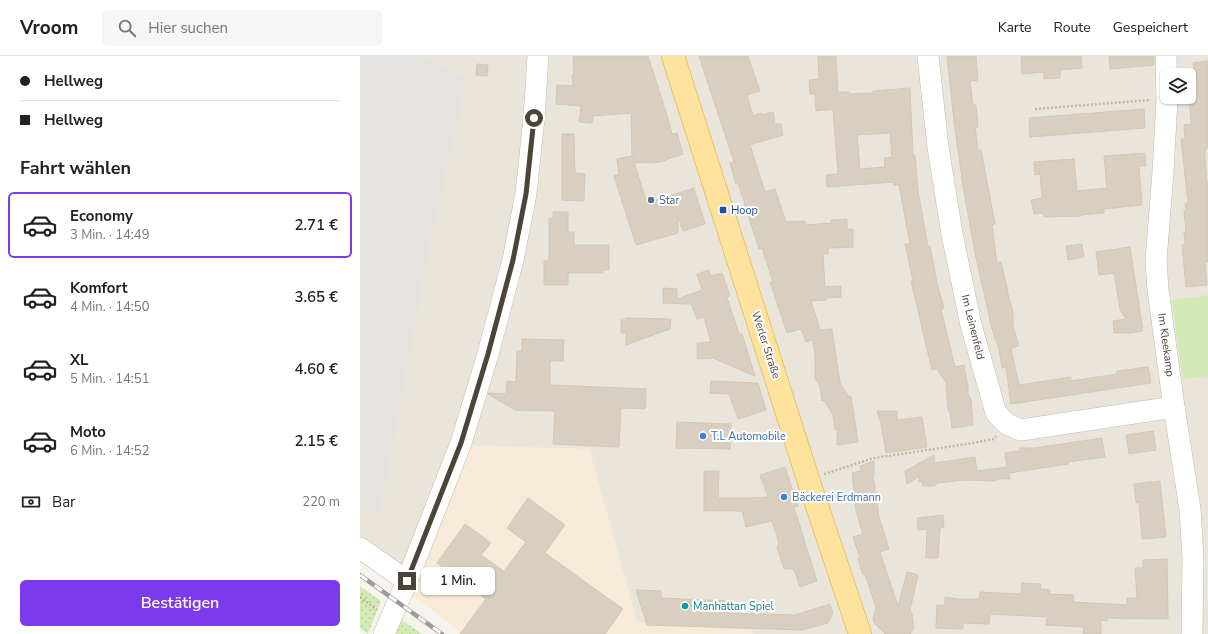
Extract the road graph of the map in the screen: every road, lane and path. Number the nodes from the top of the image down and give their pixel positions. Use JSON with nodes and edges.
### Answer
{"nodes":[{"id":1,"x":538,"y":56,"type":"edge"},
{"id":2,"x":673,"y":56,"type":"edge"},
{"id":3,"x":928,"y":56,"type":"edge"},
{"id":4,"x":1166,"y":56,"type":"edge"},
{"id":5,"x":1166,"y":68,"type":"edge"},
{"id":6,"x":1160,"y":100,"type":"edge"},
{"id":7,"x":1167,"y":104,"type":"edge"},
{"id":8,"x":1035,"y":110,"type":"dead end"},
{"id":9,"x":1174,"y":406,"type":"junction"},
{"id":10,"x":1006,"y":424,"type":"junction"},
{"id":11,"x":808,"y":479,"type":"junction"},
{"id":12,"x":360,"y":548,"type":"edge"},
{"id":13,"x":407,"y":581,"type":"junction"},
{"id":14,"x":384,"y":634,"type":"edge"},
{"id":15,"x":860,"y":634,"type":"edge"},
{"id":16,"x":1192,"y":634,"type":"edge"}],
"edges":[{"from":1,"to":13,"type":"street"},
{"from":2,"to":11,"type":"main road","name":"Werler Straße"},
{"from":3,"to":10,"type":"street","name":"Im Leinenfeld"},
{"from":4,"to":5,"type":"street","name":"Im Kleekamp"},
{"from":6,"to":8,"type":"path"},
{"from":7,"to":9,"type":"street","name":"Im Kleekamp"},
{"from":9,"to":10,"type":"street"},
{"from":9,"to":16,"type":"street","name":"Im Kleekamp"},
{"from":10,"to":11,"type":"path"},
{"from":11,"to":15,"type":"main road","name":"Werler Straße"},
{"from":12,"to":13,"type":"street"},
{"from":13,"to":14,"type":"street"}]}
